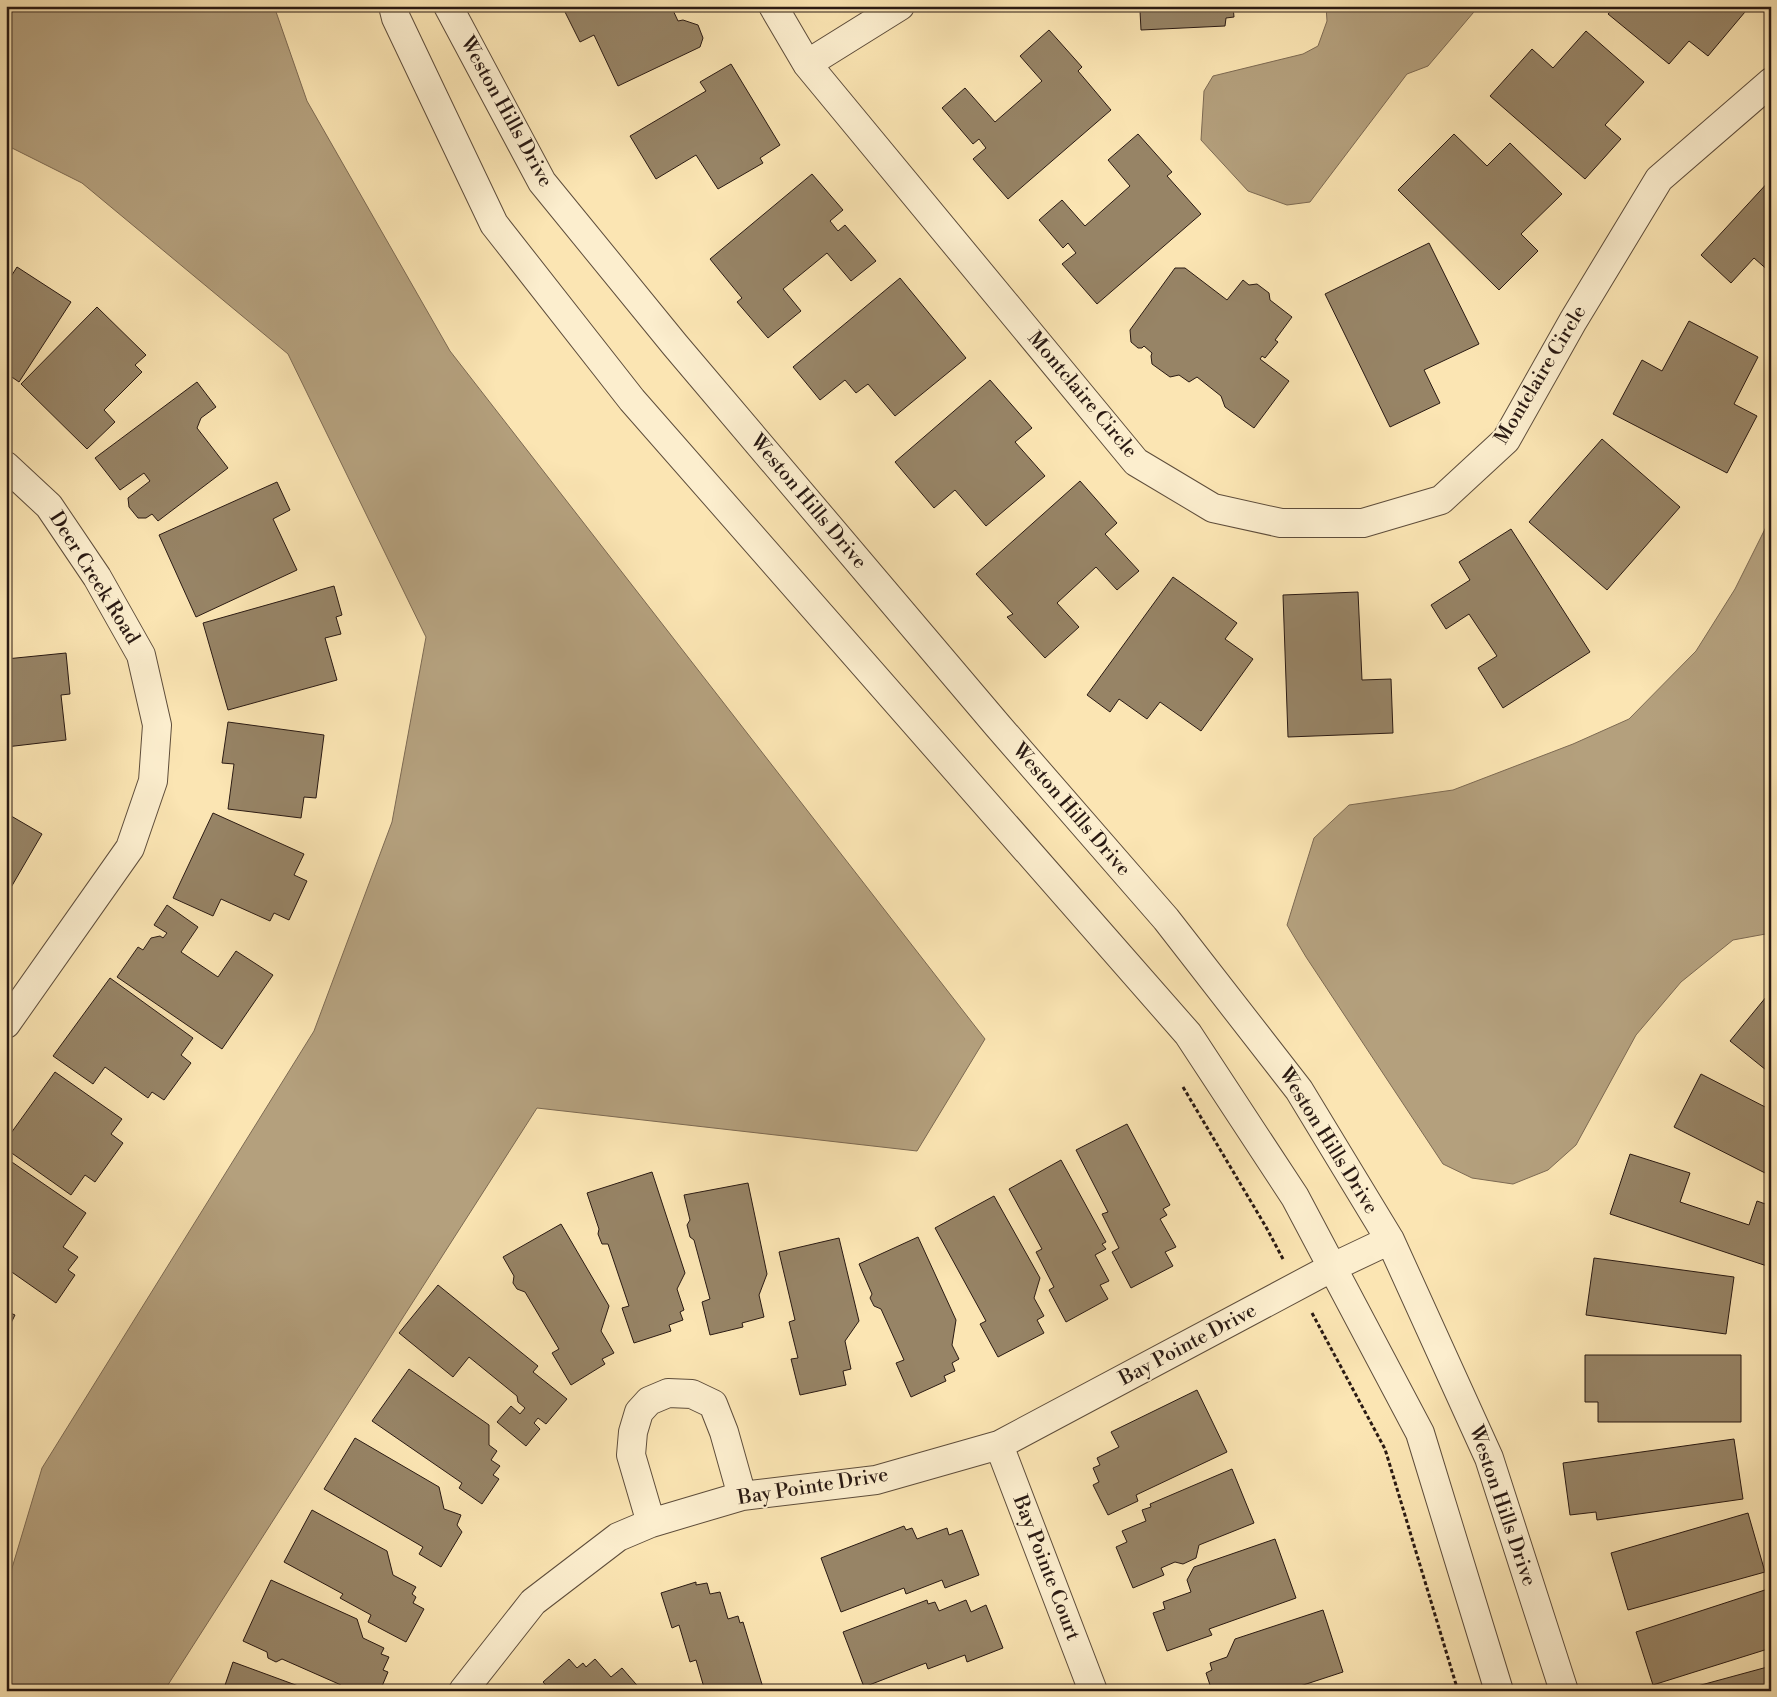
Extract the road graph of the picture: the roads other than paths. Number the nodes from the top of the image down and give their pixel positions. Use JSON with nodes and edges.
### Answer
{"nodes":[{"id":1,"x":393,"y":6,"type":"edge"},
{"id":2,"x":448,"y":6,"type":"edge"},
{"id":3,"x":773,"y":6,"type":"edge"},
{"id":4,"x":900,"y":6,"type":"edge"},
{"id":5,"x":807,"y":64,"type":"junction"},
{"id":6,"x":1771,"y":82,"type":"edge"},
{"id":7,"x":6,"y":466,"type":"edge"},
{"id":8,"x":6,"y":1024,"type":"edge"},
{"id":9,"x":1390,"y":1240,"type":"junction"},
{"id":10,"x":1332,"y":1267,"type":"junction"},
{"id":11,"x":999,"y":1445,"type":"junction"},
{"id":12,"x":742,"y":1496,"type":"junction"},
{"id":13,"x":651,"y":1523,"type":"junction"},
{"id":14,"x":463,"y":1691,"type":"edge"},
{"id":15,"x":1093,"y":1691,"type":"edge"},
{"id":16,"x":1499,"y":1691,"type":"edge"},
{"id":17,"x":1564,"y":1691,"type":"edge"}],
"edges":[{"from":1,"to":10,"type":"street"},
{"from":2,"to":9,"type":"street","name":"Weston Hills Drive"},
{"from":3,"to":5,"type":"street","name":"Montclaire Circle"},
{"from":4,"to":5,"type":"street"},
{"from":5,"to":6,"type":"street","name":"Montclaire Circle"},
{"from":7,"to":8,"type":"street","name":"Deer Creek Road"},
{"from":9,"to":10,"type":"street","name":"Bay Pointe Drive"},
{"from":9,"to":17,"type":"street","name":"Weston Hills Drive"},
{"from":10,"to":11,"type":"street","name":"Bay Pointe Drive"},
{"from":10,"to":16,"type":"street"},
{"from":11,"to":12,"type":"street","name":"Bay Pointe Drive"},
{"from":11,"to":15,"type":"street","name":"Bay Pointe Court"},
{"from":12,"to":13,"type":"street","name":"Bay Pointe Drive"},
{"from":12,"to":13,"type":"street"},
{"from":13,"to":14,"type":"street","name":"Bay Pointe Drive"}]}
